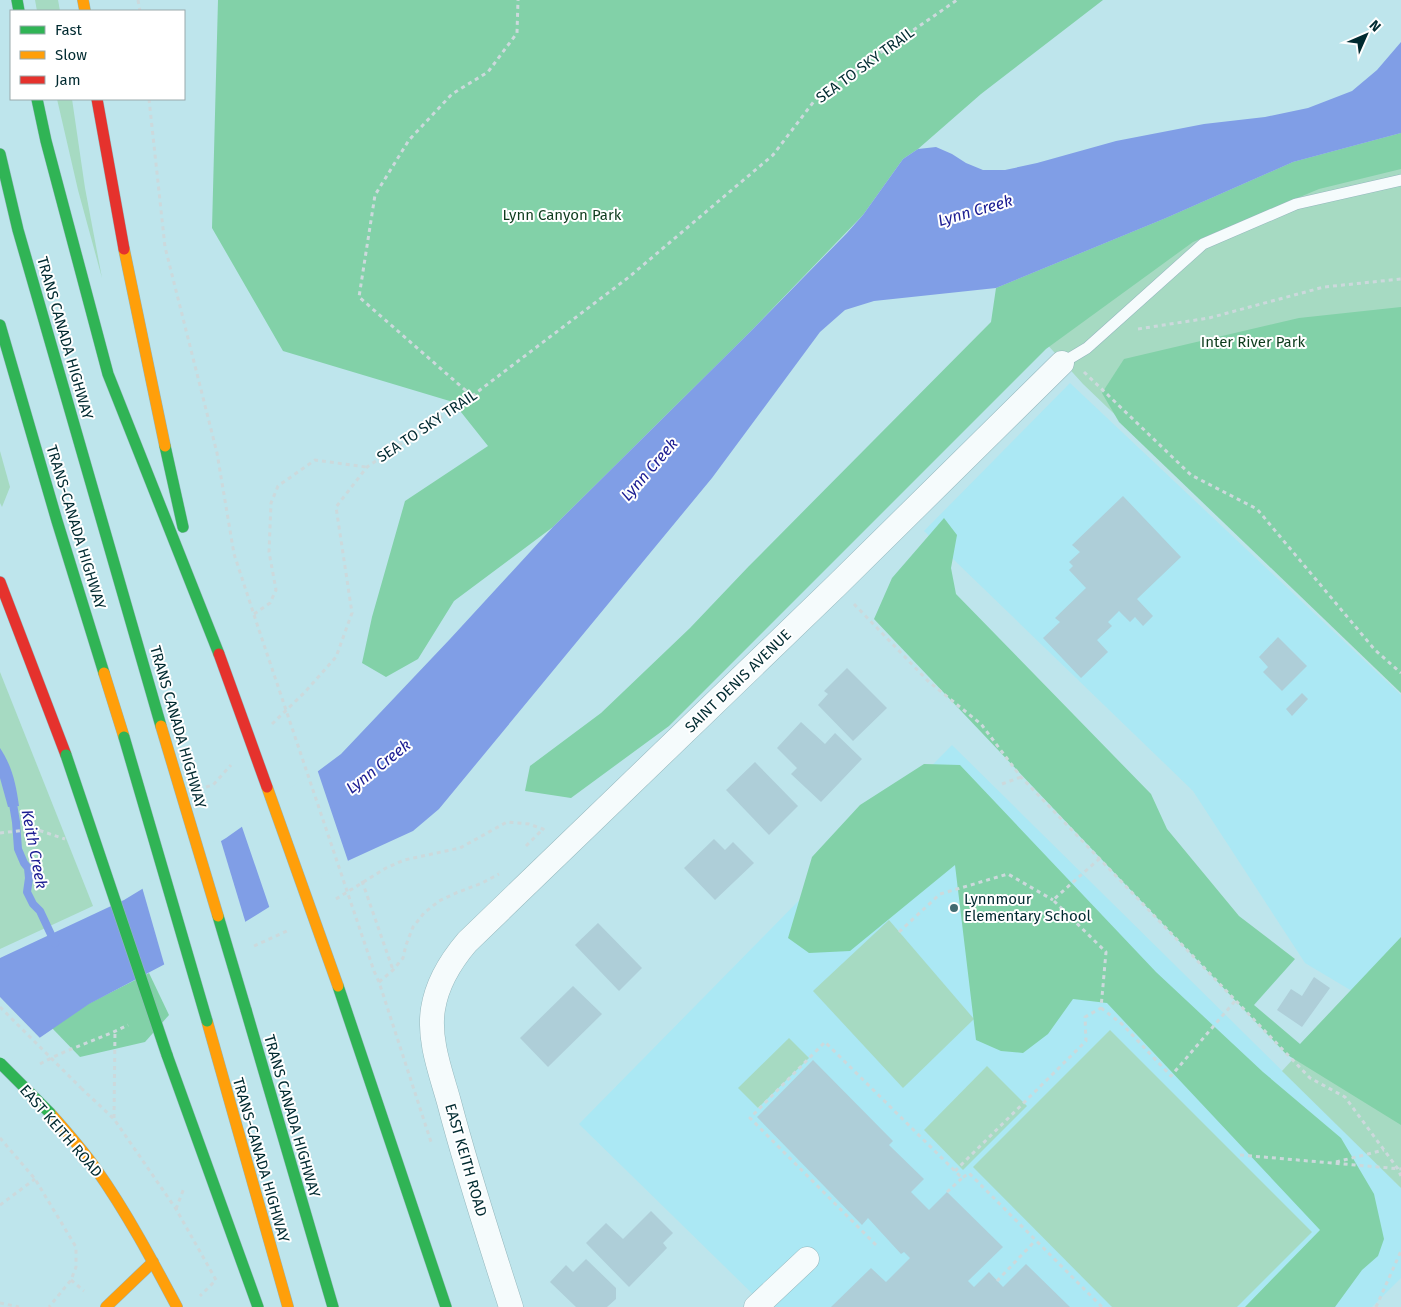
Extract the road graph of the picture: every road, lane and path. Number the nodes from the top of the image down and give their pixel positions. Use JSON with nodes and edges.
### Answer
{"nodes":[{"id":1,"x":518,"y":0,"type":"edge"},
{"id":2,"x":957,"y":0,"type":"edge"},
{"id":3,"x":37,"y":100,"type":"edge"},
{"id":4,"x":97,"y":100,"type":"edge"},
{"id":5,"x":149,"y":100,"type":"edge"},
{"id":6,"x":0,"y":154,"type":"edge"},
{"id":7,"x":1401,"y":180,"type":"edge"},
{"id":8,"x":1401,"y":279,"type":"edge"},
{"id":9,"x":0,"y":325,"type":"edge"},
{"id":10,"x":1135,"y":330,"type":"dead end"},
{"id":11,"x":1066,"y":360,"type":"junction"},
{"id":12,"x":472,"y":396,"type":"junction"},
{"id":13,"x":367,"y":467,"type":"junction"},
{"id":14,"x":0,"y":582,"type":"edge"},
{"id":15,"x":836,"y":586,"type":"junction"},
{"id":16,"x":200,"y":609,"type":"junction"},
{"id":17,"x":254,"y":614,"type":"junction"},
{"id":18,"x":1401,"y":673,"type":"edge"},
{"id":19,"x":270,"y":726,"type":"dead end"},
{"id":20,"x":238,"y":758,"type":"dead end"},
{"id":21,"x":1021,"y":777,"type":"junction"},
{"id":22,"x":1002,"y":784,"type":"dead end"},
{"id":23,"x":204,"y":789,"type":"dead end"},
{"id":24,"x":0,"y":833,"type":"edge"},
{"id":25,"x":69,"y":841,"type":"dead end"},
{"id":26,"x":524,"y":848,"type":"dead end"},
{"id":27,"x":1099,"y":859,"type":"junction"},
{"id":28,"x":506,"y":867,"type":"dead end"},
{"id":29,"x":362,"y":881,"type":"junction"},
{"id":30,"x":1053,"y":900,"type":"junction"},
{"id":31,"x":331,"y":901,"type":"dead end"},
{"id":32,"x":293,"y":927,"type":"dead end"},
{"id":33,"x":899,"y":932,"type":"dead end"},
{"id":34,"x":248,"y":949,"type":"dead end"},
{"id":35,"x":393,"y":970,"type":"junction"},
{"id":36,"x":1236,"y":1001,"type":"junction"},
{"id":37,"x":0,"y":1007,"type":"edge"},
{"id":38,"x":1101,"y":1008,"type":"junction"},
{"id":39,"x":433,"y":1011,"type":"joint"},
{"id":40,"x":135,"y":1019,"type":"dead end"},
{"id":41,"x":115,"y":1031,"type":"junction"},
{"id":42,"x":0,"y":1063,"type":"edge"},
{"id":43,"x":33,"y":1068,"type":"dead end"},
{"id":44,"x":114,"y":1119,"type":"junction"},
{"id":45,"x":0,"y":1138,"type":"edge"},
{"id":46,"x":1384,"y":1150,"type":"junction"},
{"id":47,"x":1240,"y":1155,"type":"dead end"},
{"id":48,"x":1331,"y":1163,"type":"junction"},
{"id":49,"x":1399,"y":1169,"type":"edge"},
{"id":50,"x":955,"y":1171,"type":"junction"},
{"id":51,"x":1401,"y":1176,"type":"edge"},
{"id":52,"x":962,"y":1178,"type":"junction"},
{"id":53,"x":35,"y":1179,"type":"junction"},
{"id":54,"x":947,"y":1192,"type":"dead end"},
{"id":55,"x":0,"y":1205,"type":"edge"},
{"id":56,"x":1035,"y":1241,"type":"junction"},
{"id":57,"x":876,"y":1245,"type":"dead end"},
{"id":58,"x":1401,"y":1251,"type":"edge"},
{"id":59,"x":807,"y":1259,"type":"dead end"},
{"id":60,"x":153,"y":1262,"type":"junction"},
{"id":61,"x":216,"y":1280,"type":"dead end"},
{"id":62,"x":997,"y":1281,"type":"dead end"},
{"id":63,"x":0,"y":1303,"type":"edge"},
{"id":64,"x":19,"y":1307,"type":"edge"},
{"id":65,"x":49,"y":1307,"type":"edge"},
{"id":66,"x":106,"y":1307,"type":"edge"},
{"id":67,"x":177,"y":1307,"type":"edge"},
{"id":68,"x":258,"y":1307,"type":"edge"},
{"id":69,"x":288,"y":1307,"type":"edge"},
{"id":70,"x":333,"y":1307,"type":"edge"},
{"id":71,"x":446,"y":1307,"type":"edge"},
{"id":72,"x":510,"y":1307,"type":"edge"},
{"id":73,"x":756,"y":1307,"type":"edge"},
{"id":74,"x":1102,"y":1307,"type":"edge"},
{"id":75,"x":1376,"y":1307,"type":"edge"}],
"edges":[{"from":1,"to":12,"type":"path"},
{"from":2,"to":12,"type":"path","name":"SEA TO SKY TRAIL"},
{"from":3,"to":16,"type":"main road"},
{"from":4,"to":16,"type":"main road"},
{"from":5,"to":17,"type":"path"},
{"from":6,"to":70,"type":"main road","name":"TRANS CANADA HIGHWAY","bridge":true},
{"from":7,"to":11,"type":"lane"},
{"from":8,"to":10,"type":"path"},
{"from":9,"to":69,"type":"main road","name":"TRANS-CANADA HIGHWAY","bridge":true},
{"from":11,"to":15,"type":"street","name":"SAINT DENIS AVENUE"},
{"from":11,"to":18,"type":"path"},
{"from":12,"to":13,"type":"path","name":"SEA TO SKY TRAIL"},
{"from":13,"to":17,"type":"path"},
{"from":13,"to":19,"type":"path","name":"SEA TO SKY TRAIL"},
{"from":14,"to":68,"type":"main road","bridge":true},
{"from":15,"to":21,"type":"path"},
{"from":15,"to":39,"type":"street","name":"SAINT DENIS AVENUE"},
{"from":16,"to":71,"type":"main road","bridge":true},
{"from":17,"to":35,"type":"path","bridge":true},
{"from":20,"to":23,"type":"path"},
{"from":21,"to":22,"type":"path"},
{"from":21,"to":27,"type":"path"},
{"from":24,"to":25,"type":"path"},
{"from":26,"to":29,"type":"path"},
{"from":27,"to":30,"type":"path"},
{"from":27,"to":36,"type":"path"},
{"from":28,"to":35,"type":"path"},
{"from":29,"to":31,"type":"path"},
{"from":29,"to":35,"type":"path"},
{"from":30,"to":33,"type":"path"},
{"from":30,"to":38,"type":"path"},
{"from":32,"to":34,"type":"path"},
{"from":36,"to":38,"type":"path"},
{"from":36,"to":46,"type":"path"},
{"from":37,"to":44,"type":"path","bridge":true},
{"from":38,"to":50,"type":"path"},
{"from":39,"to":72,"type":"street","name":"EAST KEITH ROAD"},
{"from":40,"to":41,"type":"path"},
{"from":41,"to":43,"type":"path"},
{"from":41,"to":44,"type":"path"},
{"from":42,"to":60,"type":"main road","name":"EAST KEITH ROAD","bridge":true},
{"from":44,"to":61,"type":"path"},
{"from":45,"to":53,"type":"path"},
{"from":46,"to":48,"type":"path"},
{"from":46,"to":49,"type":"path"},
{"from":47,"to":48,"type":"path"},
{"from":48,"to":49,"type":"path"},
{"from":49,"to":51,"type":"path"},
{"from":50,"to":52,"type":"path"},
{"from":50,"to":57,"type":"path"},
{"from":52,"to":54,"type":"path"},
{"from":52,"to":56,"type":"path"},
{"from":53,"to":55,"type":"path"},
{"from":53,"to":65,"type":"path"},
{"from":56,"to":62,"type":"path"},
{"from":56,"to":74,"type":"path"},
{"from":58,"to":75,"type":"path"},
{"from":59,"to":73,"type":"street"},
{"from":60,"to":66,"type":"main road"},
{"from":60,"to":67,"type":"main road","name":"EAST KEITH ROAD"},
{"from":63,"to":64,"type":"path"}]}
